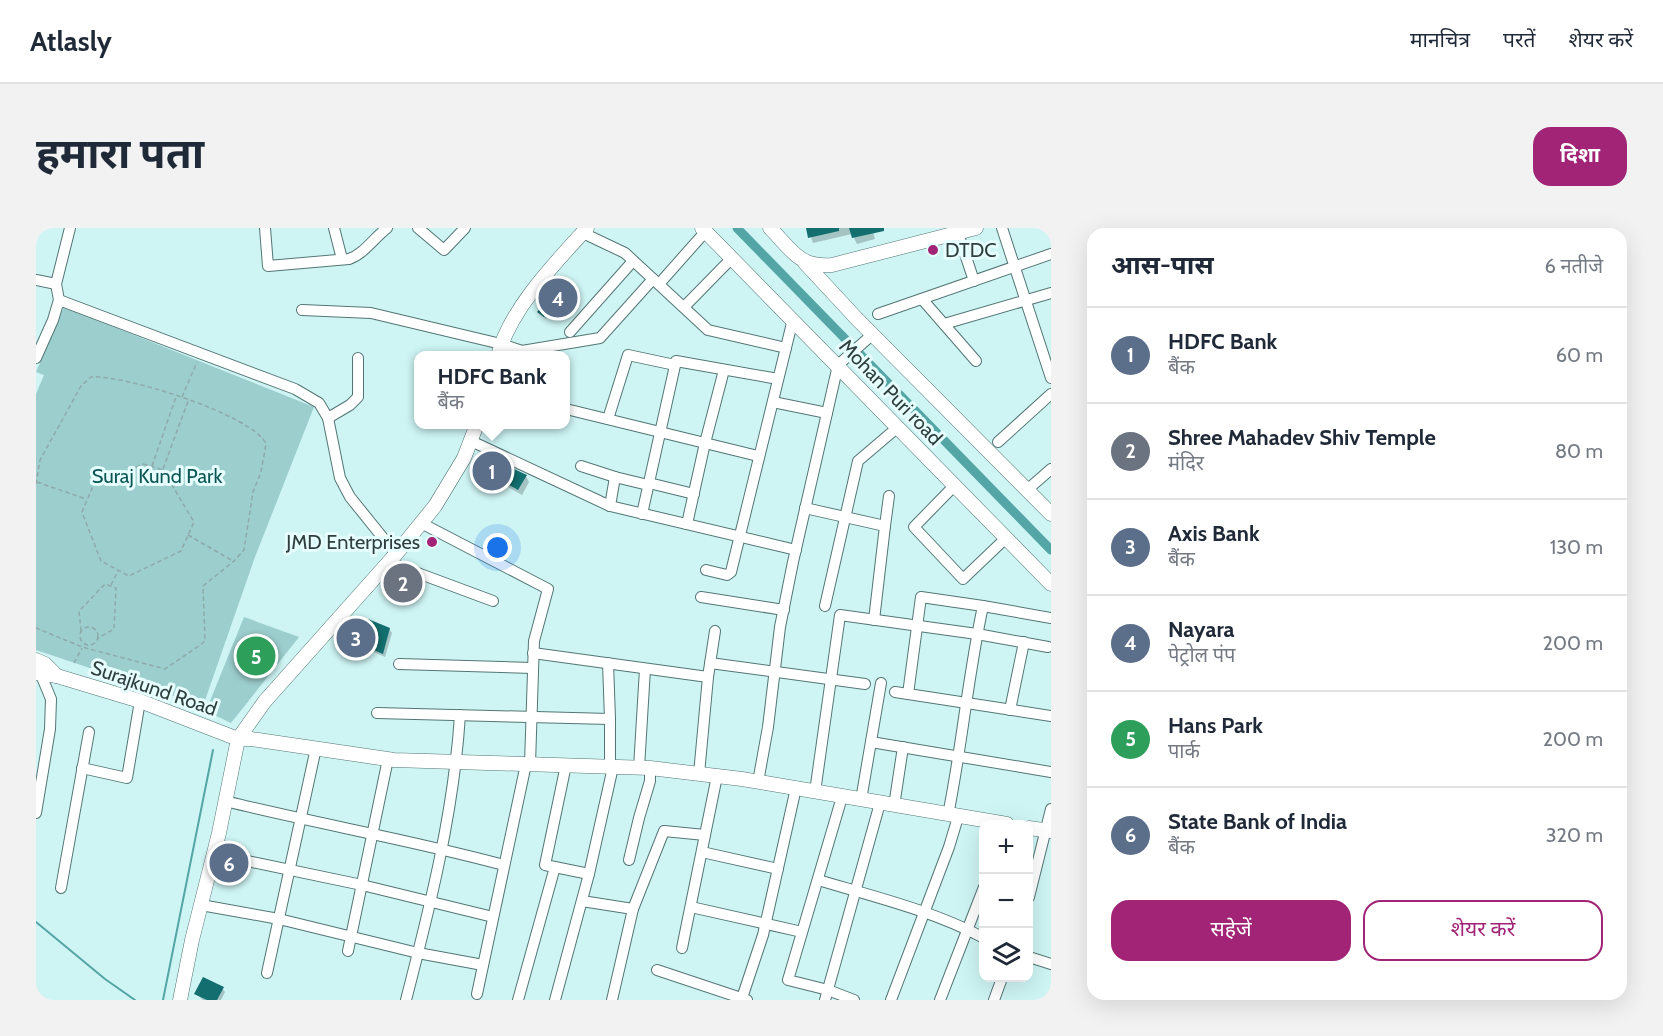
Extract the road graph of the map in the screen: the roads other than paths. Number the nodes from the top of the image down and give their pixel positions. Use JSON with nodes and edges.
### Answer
{"nodes":[{"id":1,"x":70,"y":228,"type":"edge"},
{"id":2,"x":265,"y":228,"type":"edge"},
{"id":3,"x":334,"y":228,"type":"edge"},
{"id":4,"x":387,"y":228,"type":"edge"},
{"id":5,"x":418,"y":228,"type":"edge"},
{"id":6,"x":465,"y":228,"type":"edge"},
{"id":7,"x":770,"y":228,"type":"edge"},
{"id":8,"x":1002,"y":228,"type":"edge"},
{"id":9,"x":704,"y":230,"type":"edge"},
{"id":10,"x":965,"y":230,"type":"edge"},
{"id":11,"x":585,"y":231,"type":"edge"},
{"id":12,"x":1051,"y":254,"type":"edge"},
{"id":13,"x":732,"y":258,"type":"junction"},
{"id":14,"x":342,"y":259,"type":"junction"},
{"id":15,"x":633,"y":261,"type":"junction"},
{"id":16,"x":805,"y":263,"type":"junction"},
{"id":17,"x":1015,"y":267,"type":"junction"},
{"id":18,"x":36,"y":280,"type":"edge"},
{"id":19,"x":974,"y":281,"type":"junction"},
{"id":20,"x":656,"y":282,"type":"junction"},
{"id":21,"x":56,"y":284,"type":"junction"},
{"id":22,"x":1051,"y":293,"type":"edge"},
{"id":23,"x":922,"y":299,"type":"junction"},
{"id":24,"x":59,"y":300,"type":"junction"},
{"id":25,"x":1026,"y":301,"type":"junction"},
{"id":26,"x":684,"y":307,"type":"junction"},
{"id":27,"x":302,"y":310,"type":"dead end"},
{"id":28,"x":878,"y":314,"type":"dead end"},
{"id":29,"x":793,"y":319,"type":"junction"},
{"id":30,"x":944,"y":324,"type":"junction"},
{"id":31,"x":570,"y":332,"type":"dead end"},
{"id":32,"x":873,"y":334,"type":"junction"},
{"id":33,"x":786,"y":348,"type":"junction"},
{"id":34,"x":499,"y":350,"type":"edge"},
{"id":35,"x":36,"y":358,"type":"edge"},
{"id":36,"x":358,"y":358,"type":"dead end"},
{"id":37,"x":976,"y":361,"type":"dead end"},
{"id":38,"x":675,"y":365,"type":"junction"},
{"id":39,"x":838,"y":365,"type":"junction"},
{"id":40,"x":724,"y":370,"type":"junction"},
{"id":41,"x":1051,"y":378,"type":"edge"},
{"id":42,"x":778,"y":379,"type":"junction"},
{"id":43,"x":1051,"y":394,"type":"edge"},
{"id":44,"x":773,"y":402,"type":"junction"},
{"id":45,"x":570,"y":410,"type":"edge"},
{"id":46,"x":827,"y":412,"type":"junction"},
{"id":47,"x":328,"y":418,"type":"junction"},
{"id":48,"x":608,"y":419,"type":"junction"},
{"id":49,"x":898,"y":427,"type":"junction"},
{"id":50,"x":475,"y":429,"type":"edge"},
{"id":51,"x":660,"y":432,"type":"junction"},
{"id":52,"x":471,"y":441,"type":"junction"},
{"id":53,"x":998,"y":442,"type":"dead end"},
{"id":54,"x":705,"y":443,"type":"junction"},
{"id":55,"x":758,"y":456,"type":"junction"},
{"id":56,"x":581,"y":466,"type":"dead end"},
{"id":57,"x":1051,"y":469,"type":"edge"},
{"id":58,"x":615,"y":477,"type":"junction"},
{"id":59,"x":648,"y":484,"type":"junction"},
{"id":60,"x":955,"y":486,"type":"junction"},
{"id":61,"x":1027,"y":490,"type":"junction"},
{"id":62,"x":693,"y":494,"type":"junction"},
{"id":63,"x":889,"y":496,"type":"dead end"},
{"id":64,"x":610,"y":506,"type":"junction"},
{"id":65,"x":805,"y":508,"type":"junction"},
{"id":66,"x":642,"y":514,"type":"junction"},
{"id":67,"x":1051,"y":514,"type":"edge"},
{"id":68,"x":845,"y":519,"type":"junction"},
{"id":69,"x":421,"y":523,"type":"junction"},
{"id":70,"x":687,"y":524,"type":"junction"},
{"id":71,"x":885,"y":526,"type":"junction"},
{"id":72,"x":739,"y":537,"type":"junction"},
{"id":73,"x":1006,"y":538,"type":"junction"},
{"id":74,"x":796,"y":549,"type":"junction"},
{"id":75,"x":392,"y":558,"type":"junction"},
{"id":76,"x":706,"y":570,"type":"dead end"},
{"id":77,"x":1051,"y":584,"type":"edge"},
{"id":78,"x":702,"y":597,"type":"dead end"},
{"id":79,"x":493,"y":601,"type":"dead end"},
{"id":80,"x":825,"y":606,"type":"dead end"},
{"id":81,"x":983,"y":606,"type":"junction"},
{"id":82,"x":784,"y":610,"type":"junction"},
{"id":83,"x":1051,"y":618,"type":"edge"},
{"id":84,"x":874,"y":620,"type":"junction"},
{"id":85,"x":916,"y":626,"type":"junction"},
{"id":86,"x":715,"y":631,"type":"dead end"},
{"id":87,"x":977,"y":634,"type":"junction"},
{"id":88,"x":1024,"y":642,"type":"junction"},
{"id":89,"x":1048,"y":647,"type":"dead end"},
{"id":90,"x":533,"y":653,"type":"junction"},
{"id":91,"x":608,"y":663,"type":"junction"},
{"id":92,"x":710,"y":663,"type":"junction"},
{"id":93,"x":399,"y":664,"type":"dead end"},
{"id":94,"x":40,"y":668,"type":"edge"},
{"id":95,"x":532,"y":668,"type":"junction"},
{"id":96,"x":645,"y":669,"type":"junction"},
{"id":97,"x":774,"y":670,"type":"junction"},
{"id":98,"x":708,"y":677,"type":"junction"},
{"id":99,"x":830,"y":679,"type":"junction"},
{"id":100,"x":880,"y":683,"type":"dead end"},
{"id":101,"x":865,"y":684,"type":"dead end"},
{"id":102,"x":895,"y":692,"type":"dead end"},
{"id":103,"x":908,"y":694,"type":"junction"},
{"id":104,"x":140,"y":701,"type":"junction"},
{"id":105,"x":967,"y":703,"type":"junction"},
{"id":106,"x":1010,"y":710,"type":"junction"},
{"id":107,"x":377,"y":713,"type":"dead end"},
{"id":108,"x":460,"y":715,"type":"junction"},
{"id":109,"x":1051,"y":716,"type":"edge"},
{"id":110,"x":531,"y":718,"type":"junction"},
{"id":111,"x":610,"y":719,"type":"junction"},
{"id":112,"x":89,"y":732,"type":"dead end"},
{"id":113,"x":238,"y":739,"type":"junction"},
{"id":114,"x":871,"y":742,"type":"junction"},
{"id":115,"x":903,"y":747,"type":"junction"},
{"id":116,"x":316,"y":748,"type":"junction"},
{"id":117,"x":959,"y":757,"type":"junction"},
{"id":118,"x":388,"y":759,"type":"junction"},
{"id":119,"x":457,"y":762,"type":"junction"},
{"id":120,"x":528,"y":764,"type":"junction"},
{"id":121,"x":566,"y":765,"type":"junction"},
{"id":122,"x":611,"y":767,"type":"junction"},
{"id":123,"x":82,"y":768,"type":"junction"},
{"id":124,"x":645,"y":768,"type":"junction"},
{"id":125,"x":1051,"y":772,"type":"edge"},
{"id":126,"x":699,"y":774,"type":"junction"},
{"id":127,"x":717,"y":776,"type":"junction"},
{"id":128,"x":758,"y":782,"type":"junction"},
{"id":129,"x":796,"y":788,"type":"junction"},
{"id":130,"x":815,"y":792,"type":"junction"},
{"id":131,"x":842,"y":797,"type":"junction"},
{"id":132,"x":861,"y":800,"type":"junction"},
{"id":133,"x":225,"y":801,"type":"junction"},
{"id":134,"x":880,"y":803,"type":"junction"},
{"id":135,"x":894,"y":806,"type":"junction"},
{"id":136,"x":1051,"y":809,"type":"edge"},
{"id":137,"x":36,"y":813,"type":"edge"},
{"id":138,"x":953,"y":816,"type":"junction"},
{"id":139,"x":300,"y":820,"type":"junction"},
{"id":140,"x":980,"y":820,"type":"edge"},
{"id":141,"x":1033,"y":829,"type":"edge"},
{"id":142,"x":1049,"y":831,"type":"edge"},
{"id":143,"x":373,"y":834,"type":"junction"},
{"id":144,"x":705,"y":835,"type":"junction"},
{"id":145,"x":441,"y":848,"type":"junction"},
{"id":146,"x":702,"y":852,"type":"junction"},
{"id":147,"x":214,"y":854,"type":"junction"},
{"id":148,"x":629,"y":860,"type":"dead end"},
{"id":149,"x":504,"y":864,"type":"junction"},
{"id":150,"x":555,"y":867,"type":"junction"},
{"id":151,"x":778,"y":868,"type":"junction"},
{"id":152,"x":289,"y":871,"type":"junction"},
{"id":153,"x":589,"y":874,"type":"junction"},
{"id":154,"x":818,"y":880,"type":"junction"},
{"id":155,"x":1033,"y":884,"type":"edge"},
{"id":156,"x":363,"y":885,"type":"junction"},
{"id":157,"x":61,"y":888,"type":"dead end"},
{"id":158,"x":856,"y":891,"type":"junction"},
{"id":159,"x":979,"y":900,"type":"edge"},
{"id":160,"x":582,"y":901,"type":"junction"},
{"id":161,"x":430,"y":903,"type":"junction"},
{"id":162,"x":201,"y":905,"type":"junction"},
{"id":163,"x":691,"y":907,"type":"junction"},
{"id":164,"x":633,"y":909,"type":"junction"},
{"id":165,"x":923,"y":913,"type":"junction"},
{"id":166,"x":493,"y":917,"type":"junction"},
{"id":167,"x":279,"y":919,"type":"junction"},
{"id":168,"x":766,"y":925,"type":"junction"},
{"id":169,"x":968,"y":929,"type":"junction"},
{"id":170,"x":802,"y":932,"type":"junction"},
{"id":171,"x":351,"y":935,"type":"junction"},
{"id":172,"x":979,"y":935,"type":"edge"},
{"id":173,"x":682,"y":948,"type":"dead end"},
{"id":174,"x":348,"y":951,"type":"dead end"},
{"id":175,"x":418,"y":954,"type":"junction"},
{"id":176,"x":1033,"y":958,"type":"edge"},
{"id":177,"x":1051,"y":964,"type":"edge"},
{"id":178,"x":483,"y":965,"type":"junction"},
{"id":179,"x":657,"y":970,"type":"dead end"},
{"id":180,"x":267,"y":973,"type":"dead end"},
{"id":181,"x":1001,"y":982,"type":"edge"},
{"id":182,"x":477,"y":994,"type":"dead end"},
{"id":183,"x":827,"y":995,"type":"edge"},
{"id":184,"x":729,"y":997,"type":"edge"},
{"id":185,"x":744,"y":999,"type":"edge"},
{"id":186,"x":180,"y":1000,"type":"edge"},
{"id":187,"x":406,"y":1000,"type":"edge"},
{"id":188,"x":518,"y":1000,"type":"edge"},
{"id":189,"x":555,"y":1000,"type":"edge"},
{"id":190,"x":612,"y":1000,"type":"edge"},
{"id":191,"x":854,"y":1000,"type":"edge"},
{"id":192,"x":891,"y":1000,"type":"edge"},
{"id":193,"x":940,"y":1000,"type":"edge"},
{"id":194,"x":994,"y":1000,"type":"edge"}],
"edges":[{"from":1,"to":21,"type":"street"},
{"from":2,"to":14,"type":"street"},
{"from":3,"to":14,"type":"street"},
{"from":4,"to":14,"type":"street"},
{"from":5,"to":6,"type":"street"},
{"from":7,"to":16,"type":"street"},
{"from":8,"to":17,"type":"street"},
{"from":9,"to":13,"type":"street","name":"Mohan Puri road"},
{"from":9,"to":20,"type":"street"},
{"from":10,"to":16,"type":"street"},
{"from":10,"to":19,"type":"street"},
{"from":11,"to":15,"type":"street"},
{"from":11,"to":34,"type":"street"},
{"from":12,"to":17,"type":"street"},
{"from":13,"to":26,"type":"street"},
{"from":13,"to":29,"type":"street","name":"Mohan Puri road"},
{"from":15,"to":20,"type":"street"},
{"from":15,"to":31,"type":"street"},
{"from":16,"to":32,"type":"street"},
{"from":17,"to":19,"type":"street"},
{"from":17,"to":25,"type":"street"},
{"from":18,"to":21,"type":"street"},
{"from":19,"to":23,"type":"street"},
{"from":20,"to":26,"type":"street"},
{"from":20,"to":34,"type":"street"},
{"from":21,"to":24,"type":"street"},
{"from":22,"to":25,"type":"street"},
{"from":23,"to":28,"type":"street"},
{"from":23,"to":30,"type":"street"},
{"from":24,"to":35,"type":"street"},
{"from":24,"to":47,"type":"street"},
{"from":25,"to":30,"type":"street"},
{"from":25,"to":41,"type":"street"},
{"from":26,"to":33,"type":"street"},
{"from":27,"to":34,"type":"street"},
{"from":29,"to":33,"type":"street"},
{"from":29,"to":39,"type":"street","name":"Mohan Puri road"},
{"from":30,"to":37,"type":"street"},
{"from":32,"to":39,"type":"street"},
{"from":32,"to":61,"type":"street"},
{"from":33,"to":42,"type":"street"},
{"from":36,"to":47,"type":"street"},
{"from":38,"to":40,"type":"street"},
{"from":38,"to":48,"type":"street"},
{"from":38,"to":51,"type":"street"},
{"from":39,"to":46,"type":"street"},
{"from":39,"to":49,"type":"street","name":"Mohan Puri road"},
{"from":40,"to":42,"type":"street"},
{"from":40,"to":54,"type":"street"},
{"from":42,"to":44,"type":"street"},
{"from":43,"to":53,"type":"street"},
{"from":44,"to":46,"type":"street"},
{"from":44,"to":55,"type":"street"},
{"from":45,"to":48,"type":"street"},
{"from":46,"to":65,"type":"street"},
{"from":47,"to":75,"type":"street"},
{"from":48,"to":51,"type":"street"},
{"from":49,"to":60,"type":"street","name":"Mohan Puri road"},
{"from":49,"to":68,"type":"street"},
{"from":50,"to":52,"type":"street"},
{"from":51,"to":54,"type":"street"},
{"from":51,"to":59,"type":"street"},
{"from":52,"to":64,"type":"street"},
{"from":52,"to":69,"type":"street"},
{"from":54,"to":55,"type":"street"},
{"from":54,"to":62,"type":"street"},
{"from":55,"to":72,"type":"street"},
{"from":56,"to":58,"type":"street"},
{"from":57,"to":61,"type":"street"},
{"from":58,"to":59,"type":"street"},
{"from":58,"to":64,"type":"street"},
{"from":59,"to":62,"type":"street"},
{"from":59,"to":66,"type":"street"},
{"from":60,"to":73,"type":"street","name":"Mohan Puri road"},
{"from":60,"to":73,"type":"street"},
{"from":61,"to":67,"type":"street"},
{"from":62,"to":70,"type":"street"},
{"from":63,"to":71,"type":"street"},
{"from":64,"to":66,"type":"street"},
{"from":65,"to":68,"type":"street"},
{"from":65,"to":74,"type":"street"},
{"from":66,"to":70,"type":"street"},
{"from":68,"to":71,"type":"street"},
{"from":68,"to":80,"type":"street"},
{"from":69,"to":75,"type":"street"},
{"from":69,"to":90,"type":"street"},
{"from":70,"to":72,"type":"street"},
{"from":71,"to":84,"type":"street"},
{"from":72,"to":74,"type":"street"},
{"from":72,"to":76,"type":"street"},
{"from":73,"to":77,"type":"street","name":"Mohan Puri road"},
{"from":74,"to":82,"type":"street"},
{"from":75,"to":79,"type":"street"},
{"from":75,"to":113,"type":"street"},
{"from":78,"to":82,"type":"street"},
{"from":81,"to":83,"type":"street"},
{"from":81,"to":85,"type":"street"},
{"from":81,"to":87,"type":"street"},
{"from":82,"to":97,"type":"street"},
{"from":84,"to":85,"type":"street"},
{"from":84,"to":99,"type":"street"},
{"from":85,"to":87,"type":"street"},
{"from":85,"to":103,"type":"street"},
{"from":86,"to":92,"type":"street"},
{"from":87,"to":88,"type":"street"},
{"from":87,"to":105,"type":"street"},
{"from":88,"to":89,"type":"street"},
{"from":88,"to":106,"type":"street"},
{"from":90,"to":91,"type":"street"},
{"from":90,"to":95,"type":"street"},
{"from":91,"to":96,"type":"street"},
{"from":91,"to":111,"type":"street"},
{"from":92,"to":97,"type":"street"},
{"from":92,"to":98,"type":"street"},
{"from":93,"to":95,"type":"street"},
{"from":94,"to":104,"type":"street","name":"Surajkund Road"},
{"from":94,"to":137,"type":"street"},
{"from":95,"to":110,"type":"street"},
{"from":96,"to":98,"type":"street"},
{"from":96,"to":124,"type":"street"},
{"from":97,"to":99,"type":"street"},
{"from":97,"to":128,"type":"street"},
{"from":98,"to":126,"type":"street"},
{"from":99,"to":101,"type":"street"},
{"from":99,"to":130,"type":"street"},
{"from":100,"to":114,"type":"street"},
{"from":102,"to":103,"type":"street"},
{"from":103,"to":105,"type":"street"},
{"from":104,"to":113,"type":"street","name":"Surajkund Road"},
{"from":104,"to":123,"type":"street"},
{"from":105,"to":106,"type":"street"},
{"from":105,"to":117,"type":"street"},
{"from":106,"to":109,"type":"street"},
{"from":107,"to":108,"type":"street"},
{"from":108,"to":110,"type":"street"},
{"from":108,"to":119,"type":"street"},
{"from":110,"to":111,"type":"street"},
{"from":110,"to":120,"type":"street"},
{"from":111,"to":122,"type":"street"},
{"from":112,"to":123,"type":"street"},
{"from":113,"to":116,"type":"street","name":"Surajkund Road"},
{"from":113,"to":133,"type":"street"},
{"from":114,"to":115,"type":"street"},
{"from":114,"to":132,"type":"street"},
{"from":115,"to":117,"type":"street"},
{"from":115,"to":135,"type":"street"},
{"from":116,"to":118,"type":"street","name":"Surajkund Road"},
{"from":116,"to":139,"type":"street"},
{"from":117,"to":125,"type":"street"},
{"from":117,"to":138,"type":"street"},
{"from":118,"to":119,"type":"street","name":"Surajkund Road"},
{"from":118,"to":143,"type":"street"},
{"from":119,"to":120,"type":"street","name":"Surajkund Road"},
{"from":119,"to":145,"type":"street"},
{"from":120,"to":121,"type":"street","name":"Surajkund Road"},
{"from":120,"to":149,"type":"street"},
{"from":121,"to":122,"type":"street","name":"Surajkund Road"},
{"from":121,"to":150,"type":"street"},
{"from":122,"to":124,"type":"street","name":"Surajkund Road"},
{"from":122,"to":153,"type":"street"},
{"from":123,"to":157,"type":"street"},
{"from":124,"to":126,"type":"street","name":"Surajkund Road"},
{"from":124,"to":148,"type":"street"},
{"from":126,"to":127,"type":"street","name":"Surajkund Road"},
{"from":127,"to":128,"type":"street","name":"Surajkund Road"},
{"from":127,"to":144,"type":"street"},
{"from":128,"to":129,"type":"street","name":"Surajkund Road"},
{"from":129,"to":130,"type":"street","name":"Surajkund Road"},
{"from":129,"to":151,"type":"street"},
{"from":130,"to":131,"type":"street","name":"Surajkund Road"},
{"from":131,"to":132,"type":"street","name":"Surajkund Road"},
{"from":131,"to":154,"type":"street"},
{"from":132,"to":134,"type":"street","name":"Surajkund Road"},
{"from":133,"to":139,"type":"street"},
{"from":133,"to":147,"type":"street"},
{"from":134,"to":135,"type":"street","name":"Surajkund Road"},
{"from":134,"to":158,"type":"street"},
{"from":135,"to":138,"type":"street","name":"Surajkund Road"},
{"from":136,"to":142,"type":"street"},
{"from":138,"to":140,"type":"street","name":"Surajkund Road"},
{"from":138,"to":165,"type":"street"},
{"from":139,"to":143,"type":"street"},
{"from":139,"to":152,"type":"street"},
{"from":141,"to":142,"type":"street"},
{"from":142,"to":155,"type":"street"},
{"from":143,"to":145,"type":"street"},
{"from":143,"to":156,"type":"street"},
{"from":144,"to":146,"type":"street"},
{"from":144,"to":164,"type":"street"},
{"from":145,"to":149,"type":"street"},
{"from":145,"to":161,"type":"street"},
{"from":146,"to":151,"type":"street"},
{"from":146,"to":163,"type":"street"},
{"from":147,"to":152,"type":"street"},
{"from":147,"to":162,"type":"street"},
{"from":149,"to":166,"type":"street"},
{"from":150,"to":153,"type":"street"},
{"from":150,"to":188,"type":"street"},
{"from":151,"to":168,"type":"street"},
{"from":152,"to":156,"type":"street"},
{"from":152,"to":167,"type":"street"},
{"from":153,"to":160,"type":"street"},
{"from":154,"to":158,"type":"street"},
{"from":154,"to":170,"type":"street"},
{"from":156,"to":161,"type":"street"},
{"from":156,"to":171,"type":"street"},
{"from":158,"to":165,"type":"street"},
{"from":158,"to":183,"type":"street"},
{"from":159,"to":169,"type":"street"},
{"from":160,"to":164,"type":"street"},
{"from":160,"to":189,"type":"street"},
{"from":161,"to":166,"type":"street"},
{"from":161,"to":175,"type":"street"},
{"from":162,"to":167,"type":"street"},
{"from":162,"to":186,"type":"street"},
{"from":163,"to":168,"type":"street"},
{"from":163,"to":173,"type":"street"},
{"from":164,"to":190,"type":"street"},
{"from":165,"to":169,"type":"street"},
{"from":165,"to":192,"type":"street"},
{"from":166,"to":178,"type":"street"},
{"from":167,"to":171,"type":"street"},
{"from":167,"to":180,"type":"street"},
{"from":168,"to":170,"type":"street"},
{"from":168,"to":185,"type":"street"},
{"from":169,"to":172,"type":"street"},
{"from":169,"to":193,"type":"street"},
{"from":170,"to":183,"type":"street"},
{"from":171,"to":174,"type":"street"},
{"from":171,"to":175,"type":"street"},
{"from":175,"to":178,"type":"street"},
{"from":175,"to":187,"type":"street"},
{"from":176,"to":177,"type":"street"},
{"from":178,"to":182,"type":"street"},
{"from":179,"to":184,"type":"street"},
{"from":181,"to":194,"type":"street"},
{"from":183,"to":191,"type":"street"},
{"from":184,"to":185,"type":"street"}]}
